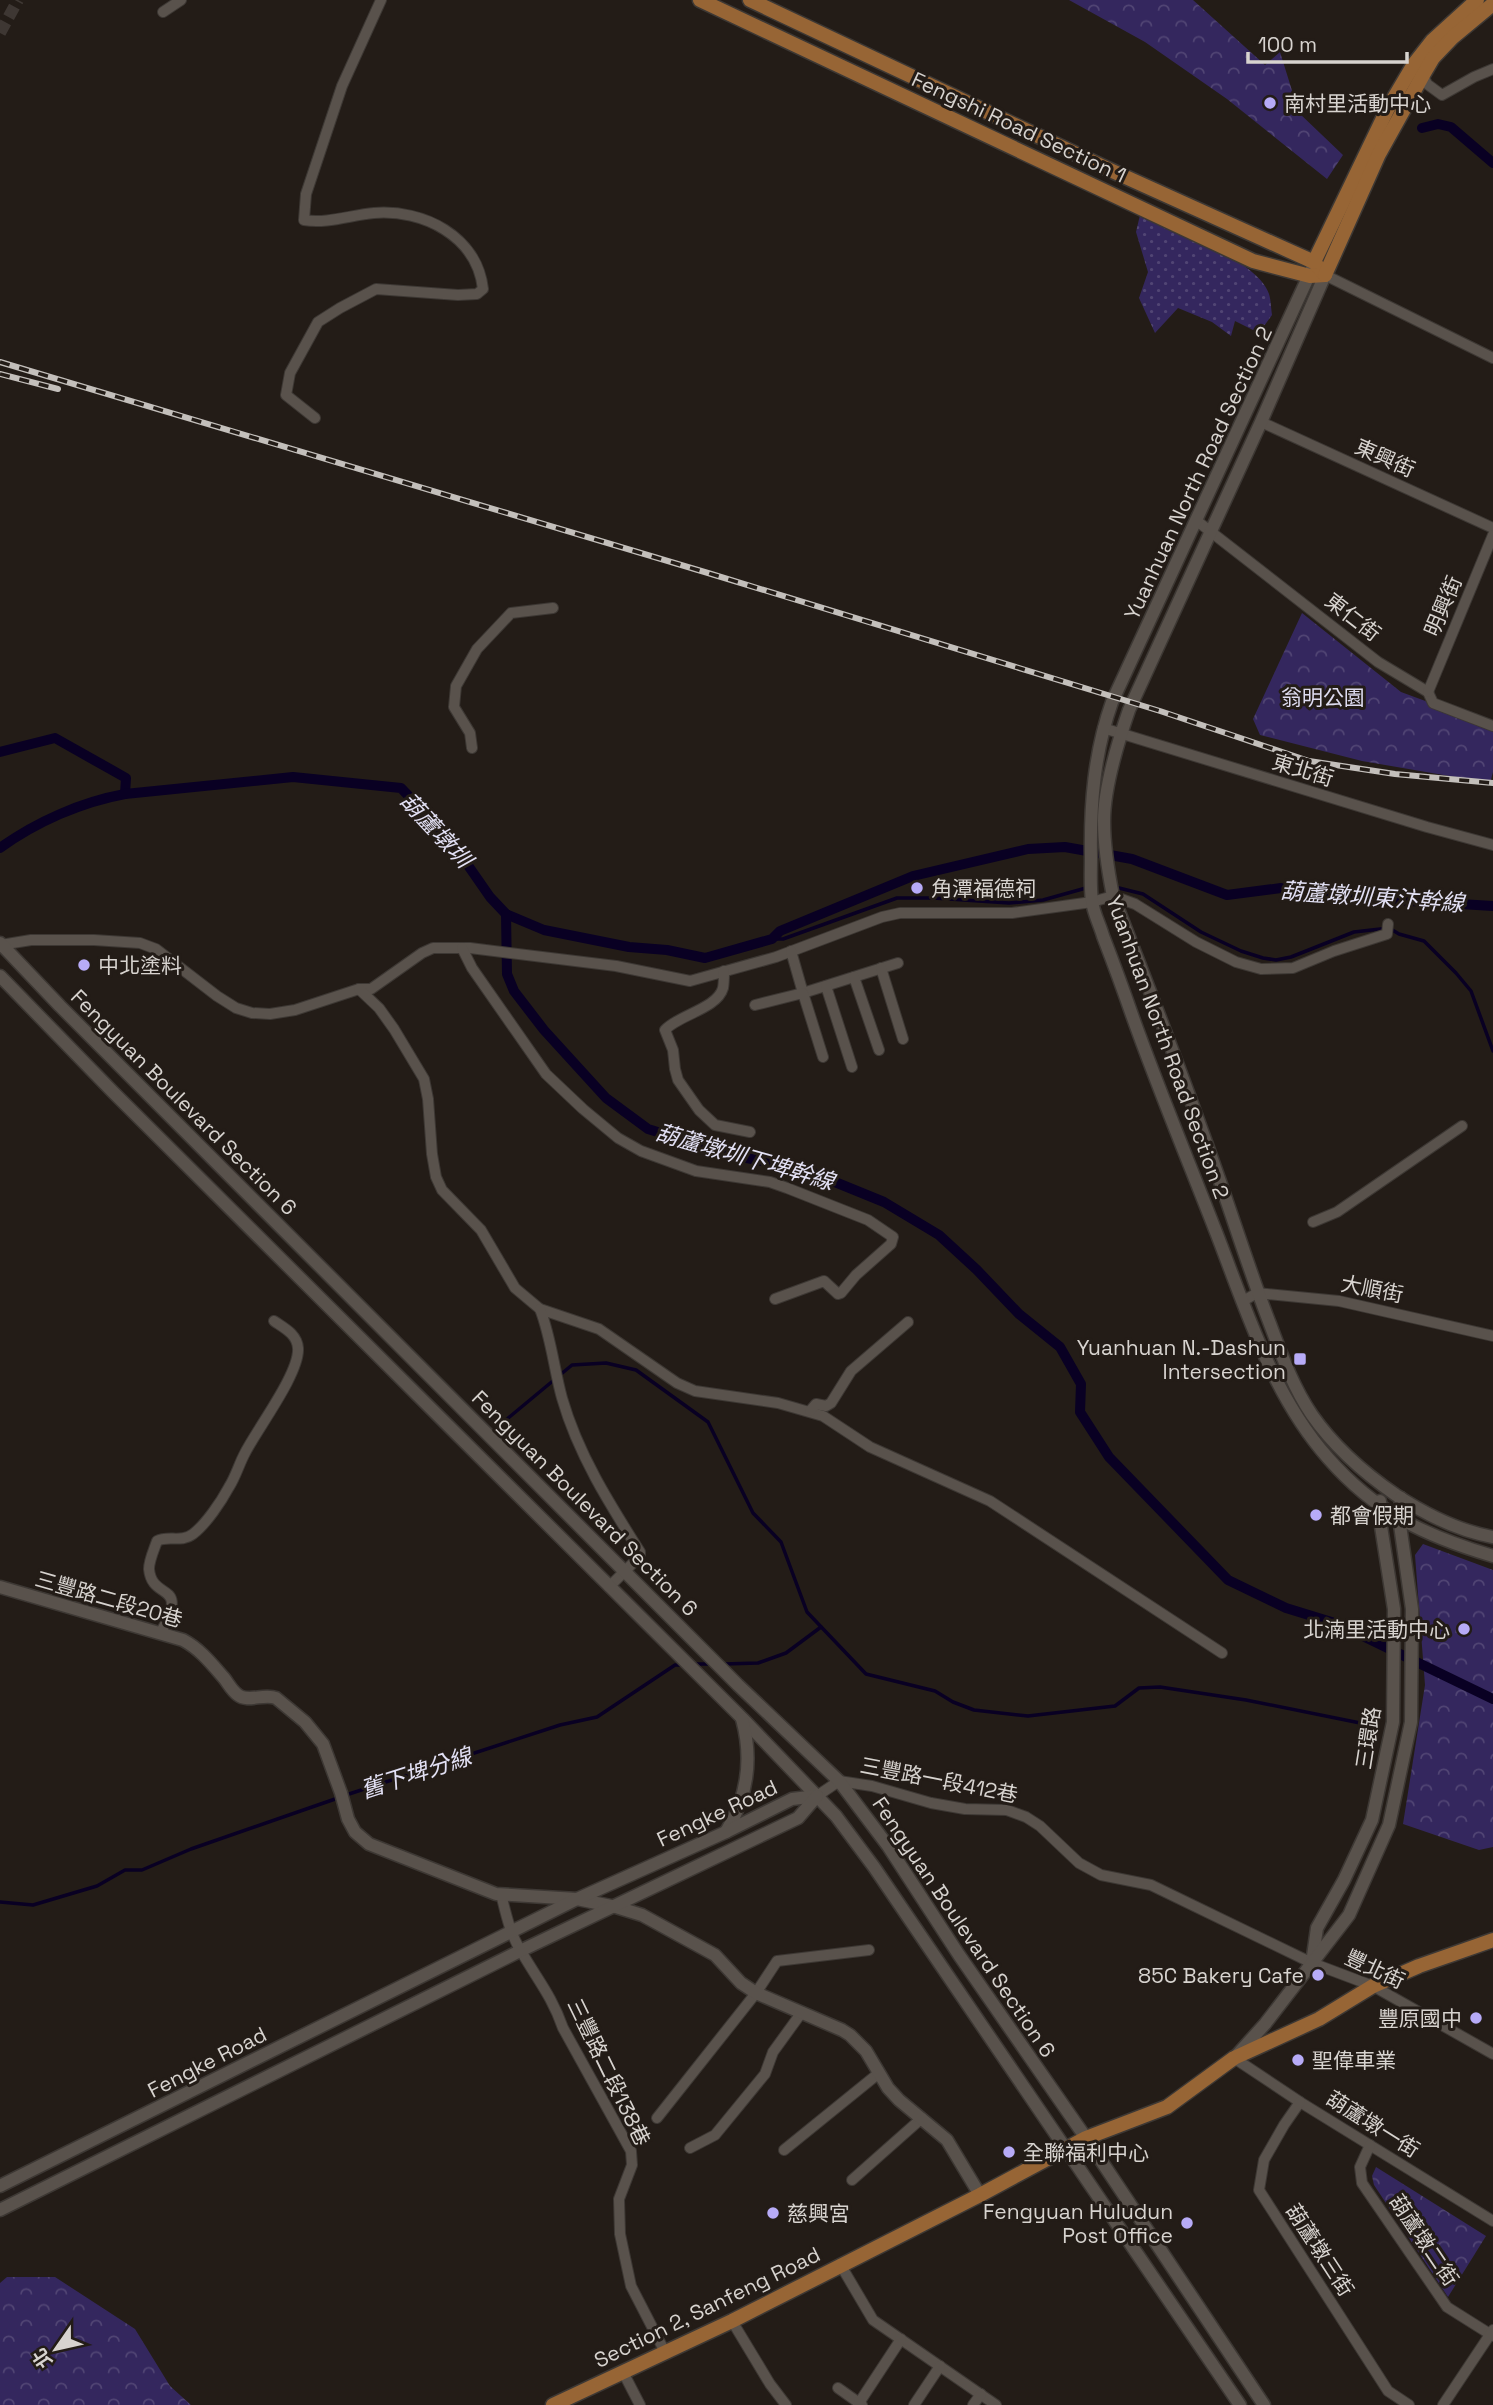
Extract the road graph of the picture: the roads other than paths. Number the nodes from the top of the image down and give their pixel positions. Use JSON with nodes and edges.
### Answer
{"nodes":[{"id":1,"x":181,"y":0,"type":"edge"},
{"id":2,"x":381,"y":0,"type":"edge"},
{"id":3,"x":700,"y":0,"type":"edge"},
{"id":4,"x":750,"y":0,"type":"edge"},
{"id":5,"x":1477,"y":0,"type":"edge"},
{"id":6,"x":1493,"y":4,"type":"edge"},
{"id":7,"x":163,"y":12,"type":"dead end"},
{"id":8,"x":1493,"y":69,"type":"edge"},
{"id":9,"x":1423,"y":75,"type":"junction"},
{"id":10,"x":1312,"y":269,"type":"junction"},
{"id":11,"x":1325,"y":275,"type":"junction"},
{"id":12,"x":1493,"y":358,"type":"edge"},
{"id":13,"x":315,"y":418,"type":"dead end"},
{"id":14,"x":1261,"y":422,"type":"junction"},
{"id":15,"x":1197,"y":521,"type":"junction"},
{"id":16,"x":1493,"y":528,"type":"edge"},
{"id":17,"x":1210,"y":532,"type":"junction"},
{"id":18,"x":1493,"y":535,"type":"edge"},
{"id":19,"x":553,"y":608,"type":"dead end"},
{"id":20,"x":1428,"y":692,"type":"junction"},
{"id":21,"x":1493,"y":726,"type":"edge"},
{"id":22,"x":1103,"y":728,"type":"junction"},
{"id":23,"x":1121,"y":734,"type":"junction"},
{"id":24,"x":472,"y":748,"type":"dead end"},
{"id":25,"x":1097,"y":818,"type":"junction"},
{"id":26,"x":1493,"y":845,"type":"edge"},
{"id":27,"x":1112,"y":896,"type":"junction"},
{"id":28,"x":1092,"y":902,"type":"junction"},
{"id":29,"x":1387,"y":929,"type":"dead end"},
{"id":30,"x":1,"y":944,"type":"edge"},
{"id":31,"x":466,"y":948,"type":"junction"},
{"id":32,"x":791,"y":951,"type":"junction"},
{"id":33,"x":898,"y":963,"type":"dead end"},
{"id":34,"x":881,"y":968,"type":"junction"},
{"id":35,"x":724,"y":971,"type":"junction"},
{"id":36,"x":0,"y":976,"type":"edge"},
{"id":37,"x":854,"y":977,"type":"junction"},
{"id":38,"x":826,"y":986,"type":"junction"},
{"id":39,"x":359,"y":989,"type":"junction"},
{"id":40,"x":803,"y":993,"type":"junction"},
{"id":41,"x":755,"y":1004,"type":"dead end"},
{"id":42,"x":903,"y":1039,"type":"dead end"},
{"id":43,"x":879,"y":1050,"type":"dead end"},
{"id":44,"x":823,"y":1057,"type":"dead end"},
{"id":45,"x":852,"y":1067,"type":"dead end"},
{"id":46,"x":1462,"y":1126,"type":"dead end"},
{"id":47,"x":750,"y":1132,"type":"dead end"},
{"id":48,"x":1313,"y":1222,"type":"dead end"},
{"id":49,"x":1258,"y":1293,"type":"junction"},
{"id":50,"x":775,"y":1299,"type":"dead end"},
{"id":51,"x":1243,"y":1301,"type":"junction"},
{"id":52,"x":540,"y":1309,"type":"junction"},
{"id":53,"x":274,"y":1321,"type":"dead end"},
{"id":54,"x":908,"y":1322,"type":"dead end"},
{"id":55,"x":1493,"y":1336,"type":"edge"},
{"id":56,"x":810,"y":1411,"type":"junction"},
{"id":57,"x":1381,"y":1485,"type":"junction"},
{"id":58,"x":1401,"y":1498,"type":"junction"},
{"id":59,"x":1379,"y":1507,"type":"junction"},
{"id":60,"x":1399,"y":1518,"type":"junction"},
{"id":61,"x":1493,"y":1537,"type":"edge"},
{"id":62,"x":1493,"y":1556,"type":"edge"},
{"id":63,"x":625,"y":1571,"type":"junction"},
{"id":64,"x":0,"y":1587,"type":"edge"},
{"id":65,"x":609,"y":1587,"type":"junction"},
{"id":66,"x":161,"y":1632,"type":"junction"},
{"id":67,"x":1222,"y":1653,"type":"dead end"},
{"id":68,"x":742,"y":1718,"type":"junction"},
{"id":69,"x":839,"y":1781,"type":"junction"},
{"id":70,"x":817,"y":1796,"type":"junction"},
{"id":71,"x":1372,"y":1820,"type":"junction"},
{"id":72,"x":1389,"y":1825,"type":"junction"},
{"id":73,"x":726,"y":1832,"type":"junction"},
{"id":74,"x":501,"y":1894,"type":"junction"},
{"id":75,"x":577,"y":1899,"type":"junction"},
{"id":76,"x":616,"y":1907,"type":"junction"},
{"id":77,"x":511,"y":1931,"type":"junction"},
{"id":78,"x":1493,"y":1940,"type":"edge"},
{"id":79,"x":869,"y":1950,"type":"dead end"},
{"id":80,"x":520,"y":1951,"type":"junction"},
{"id":81,"x":1312,"y":1963,"type":"junction"},
{"id":82,"x":1373,"y":1986,"type":"junction"},
{"id":83,"x":756,"y":1993,"type":"junction"},
{"id":84,"x":802,"y":2012,"type":"junction"},
{"id":85,"x":1493,"y":2054,"type":"edge"},
{"id":86,"x":1234,"y":2058,"type":"junction"},
{"id":87,"x":878,"y":2073,"type":"junction"},
{"id":88,"x":1300,"y":2102,"type":"junction"},
{"id":89,"x":657,"y":2118,"type":"dead end"},
{"id":90,"x":922,"y":2118,"type":"junction"},
{"id":91,"x":1086,"y":2137,"type":"junction"},
{"id":92,"x":1370,"y":2145,"type":"junction"},
{"id":93,"x":690,"y":2148,"type":"dead end"},
{"id":94,"x":1065,"y":2149,"type":"junction"},
{"id":95,"x":784,"y":2150,"type":"dead end"},
{"id":96,"x":852,"y":2180,"type":"dead end"},
{"id":97,"x":0,"y":2186,"type":"edge"},
{"id":98,"x":980,"y":2195,"type":"junction"},
{"id":99,"x":0,"y":2210,"type":"edge"},
{"id":100,"x":1493,"y":2221,"type":"edge"},
{"id":101,"x":840,"y":2264,"type":"junction"},
{"id":102,"x":732,"y":2321,"type":"junction"},
{"id":103,"x":1492,"y":2334,"type":"edge"},
{"id":104,"x":901,"y":2339,"type":"junction"},
{"id":105,"x":665,"y":2352,"type":"junction"},
{"id":106,"x":940,"y":2365,"type":"junction"},
{"id":107,"x":623,"y":2372,"type":"junction"},
{"id":108,"x":838,"y":2388,"type":"dead end"},
{"id":109,"x":981,"y":2393,"type":"junction"},
{"id":110,"x":861,"y":2404,"type":"edge"},
{"id":111,"x":554,"y":2405,"type":"edge"},
{"id":112,"x":640,"y":2405,"type":"edge"},
{"id":113,"x":786,"y":2405,"type":"edge"},
{"id":114,"x":914,"y":2405,"type":"edge"},
{"id":115,"x":973,"y":2405,"type":"edge"},
{"id":116,"x":996,"y":2405,"type":"edge"},
{"id":117,"x":1240,"y":2405,"type":"edge"},
{"id":118,"x":1264,"y":2405,"type":"edge"},
{"id":119,"x":1409,"y":2405,"type":"edge"},
{"id":120,"x":1444,"y":2405,"type":"edge"}],
"edges":[{"from":1,"to":7,"type":"street"},
{"from":2,"to":13,"type":"street"},
{"from":3,"to":10,"type":"main road","name":"Fengshi Road Section 1"},
{"from":4,"to":10,"type":"main road","name":"Fengshi Road Section 1"},
{"from":5,"to":10,"type":"main road"},
{"from":6,"to":9,"type":"main road"},
{"from":8,"to":9,"type":"street"},
{"from":9,"to":11,"type":"main road"},
{"from":10,"to":11,"type":"main road","name":"Fengshi Road Section 1"},
{"from":10,"to":15,"type":"street","name":"Yuanhuan North Road Section 2"},
{"from":11,"to":12,"type":"street","name":"Fengshi Road Section 1"},
{"from":11,"to":14,"type":"street","name":"Yuanhuan North Road Section 2"},
{"from":14,"to":16,"type":"street","name":"東興街"},
{"from":14,"to":17,"type":"street","name":"Yuanhuan North Road Section 2"},
{"from":15,"to":17,"type":"street","name":"東仁街"},
{"from":15,"to":22,"type":"street","name":"Yuanhuan North Road Section 2"},
{"from":17,"to":20,"type":"street","name":"東仁街"},
{"from":17,"to":23,"type":"street","name":"Yuanhuan North Road Section 2"},
{"from":18,"to":20,"type":"street","name":"明興街"},
{"from":19,"to":24,"type":"street"},
{"from":20,"to":21,"type":"street","name":"東仁街"},
{"from":22,"to":23,"type":"street","name":"東北街"},
{"from":22,"to":25,"type":"street","name":"Yuanhuan North Road Section 2"},
{"from":23,"to":25,"type":"street","name":"Yuanhuan North Road Section 2"},
{"from":23,"to":26,"type":"street","name":"東北街"},
{"from":25,"to":27,"type":"street","name":"Yuanhuan North Road Section 2"},
{"from":25,"to":28,"type":"street","name":"Yuanhuan North Road Section 2"},
{"from":27,"to":28,"type":"street"},
{"from":27,"to":29,"type":"street"},
{"from":27,"to":49,"type":"street","name":"Yuanhuan North Road Section 2"},
{"from":28,"to":32,"type":"street"},
{"from":28,"to":51,"type":"street","name":"Yuanhuan North Road Section 2"},
{"from":30,"to":39,"type":"street"},
{"from":30,"to":63,"type":"street","name":"Fengyuan Boulevard Section 6"},
{"from":31,"to":35,"type":"street"},
{"from":31,"to":39,"type":"street"},
{"from":31,"to":50,"type":"street"},
{"from":32,"to":35,"type":"street"},
{"from":32,"to":40,"type":"street"},
{"from":33,"to":34,"type":"street"},
{"from":34,"to":37,"type":"street"},
{"from":34,"to":42,"type":"street"},
{"from":35,"to":47,"type":"street"},
{"from":36,"to":65,"type":"street","name":"Fengyuan Boulevard Section 6"},
{"from":37,"to":38,"type":"street"},
{"from":37,"to":43,"type":"street"},
{"from":38,"to":40,"type":"street"},
{"from":38,"to":45,"type":"street"},
{"from":39,"to":52,"type":"street"},
{"from":40,"to":41,"type":"street"},
{"from":40,"to":44,"type":"street"},
{"from":46,"to":48,"type":"street"},
{"from":49,"to":51,"type":"street"},
{"from":49,"to":55,"type":"street","name":"大順街"},
{"from":49,"to":57,"type":"street","name":"Yuanhuan North Road Section 2"},
{"from":51,"to":59,"type":"street","name":"Yuanhuan North Road Section 2"},
{"from":52,"to":56,"type":"street"},
{"from":52,"to":63,"type":"street"},
{"from":53,"to":66,"type":"street"},
{"from":54,"to":56,"type":"street"},
{"from":56,"to":67,"type":"street"},
{"from":57,"to":58,"type":"street","name":"Yuanhuan North Road Section 2"},
{"from":57,"to":59,"type":"street","name":"三環路"},
{"from":58,"to":60,"type":"street","name":"三環路"},
{"from":58,"to":61,"type":"street","name":"Yuanhuan North Road Section 2"},
{"from":59,"to":60,"type":"street","name":"Yuanhuan North Road Section 2"},
{"from":59,"to":71,"type":"street","name":"三環路"},
{"from":60,"to":62,"type":"street","name":"Yuanhuan North Road Section 2"},
{"from":60,"to":72,"type":"street","name":"三環路"},
{"from":63,"to":65,"type":"street"},
{"from":63,"to":69,"type":"street","name":"Fengyuan Boulevard Section 6"},
{"from":64,"to":66,"type":"street","name":"三豐路二段20巷"},
{"from":65,"to":68,"type":"street","name":"Fengyuan Boulevard Section 6"},
{"from":66,"to":74,"type":"street","name":"三豐路二段20巷"},
{"from":68,"to":70,"type":"street","name":"Fengyuan Boulevard Section 6"},
{"from":68,"to":73,"type":"street"},
{"from":69,"to":70,"type":"street","name":"三豐路一段412巷"},
{"from":69,"to":81,"type":"street","name":"三豐路一段412巷"},
{"from":69,"to":91,"type":"street","name":"Fengyuan Boulevard Section 6"},
{"from":70,"to":73,"type":"street","name":"Fengke Road"},
{"from":70,"to":76,"type":"street","name":"Fengke Road"},
{"from":70,"to":94,"type":"street","name":"Fengyuan Boulevard Section 6"},
{"from":71,"to":72,"type":"street"},
{"from":71,"to":81,"type":"street","name":"三環路"},
{"from":72,"to":81,"type":"street","name":"三環路"},
{"from":73,"to":75,"type":"street","name":"Fengke Road"},
{"from":74,"to":75,"type":"street","name":"三豐路二段20巷"},
{"from":74,"to":77,"type":"street","name":"三豐路二段138巷"},
{"from":75,"to":76,"type":"street","name":"三豐路二段20巷"},
{"from":75,"to":77,"type":"street","name":"Fengke Road"},
{"from":76,"to":80,"type":"street","name":"Fengke Road"},
{"from":76,"to":83,"type":"street","name":"三豐路二段20巷"},
{"from":77,"to":80,"type":"street","name":"三豐路二段138巷"},
{"from":77,"to":97,"type":"street","name":"Fengke Road"},
{"from":78,"to":82,"type":"main road","name":"Section 2, Sanfeng Road"},
{"from":79,"to":83,"type":"street"},
{"from":80,"to":99,"type":"street","name":"Fengke Road"},
{"from":80,"to":105,"type":"street","name":"三豐路二段138巷"},
{"from":81,"to":82,"type":"street","name":"豐北街"},
{"from":81,"to":86,"type":"street","name":"三環路"},
{"from":82,"to":85,"type":"street","name":"豐北街"},
{"from":82,"to":86,"type":"main road","name":"Section 2, Sanfeng Road"},
{"from":83,"to":84,"type":"street","name":"三豐路二段20巷"},
{"from":83,"to":89,"type":"street"},
{"from":84,"to":87,"type":"street","name":"三豐路二段20巷"},
{"from":84,"to":93,"type":"street"},
{"from":86,"to":88,"type":"street","name":"葫蘆墩一街"},
{"from":86,"to":91,"type":"main road","name":"Section 2, Sanfeng Road"},
{"from":87,"to":90,"type":"street","name":"三豐路二段20巷"},
{"from":87,"to":95,"type":"street"},
{"from":88,"to":92,"type":"street","name":"葫蘆墩一街"},
{"from":88,"to":119,"type":"street","name":"葫蘆墩三街"},
{"from":90,"to":96,"type":"street"},
{"from":90,"to":98,"type":"street","name":"三豐路二段20巷"},
{"from":91,"to":94,"type":"main road","name":"Section 2, Sanfeng Road"},
{"from":91,"to":118,"type":"street","name":"Fengyuan Boulevard Section 6"},
{"from":92,"to":100,"type":"street","name":"葫蘆墩一街"},
{"from":92,"to":103,"type":"street","name":"葫蘆墩二街"},
{"from":94,"to":98,"type":"main road","name":"Section 2, Sanfeng Road"},
{"from":94,"to":117,"type":"street","name":"Fengyuan Boulevard Section 6"},
{"from":98,"to":101,"type":"main road","name":"Section 2, Sanfeng Road"},
{"from":101,"to":102,"type":"main road","name":"Section 2, Sanfeng Road"},
{"from":101,"to":104,"type":"street"},
{"from":102,"to":105,"type":"main road","name":"Section 2, Sanfeng Road"},
{"from":102,"to":113,"type":"street"},
{"from":103,"to":120,"type":"street"},
{"from":104,"to":106,"type":"street"},
{"from":104,"to":110,"type":"street"},
{"from":105,"to":107,"type":"main road","name":"Section 2, Sanfeng Road"},
{"from":106,"to":109,"type":"street"},
{"from":106,"to":114,"type":"street"},
{"from":107,"to":111,"type":"main road","name":"Section 2, Sanfeng Road"},
{"from":107,"to":112,"type":"street"},
{"from":108,"to":110,"type":"street"},
{"from":109,"to":115,"type":"street"},
{"from":109,"to":116,"type":"street"}]}
